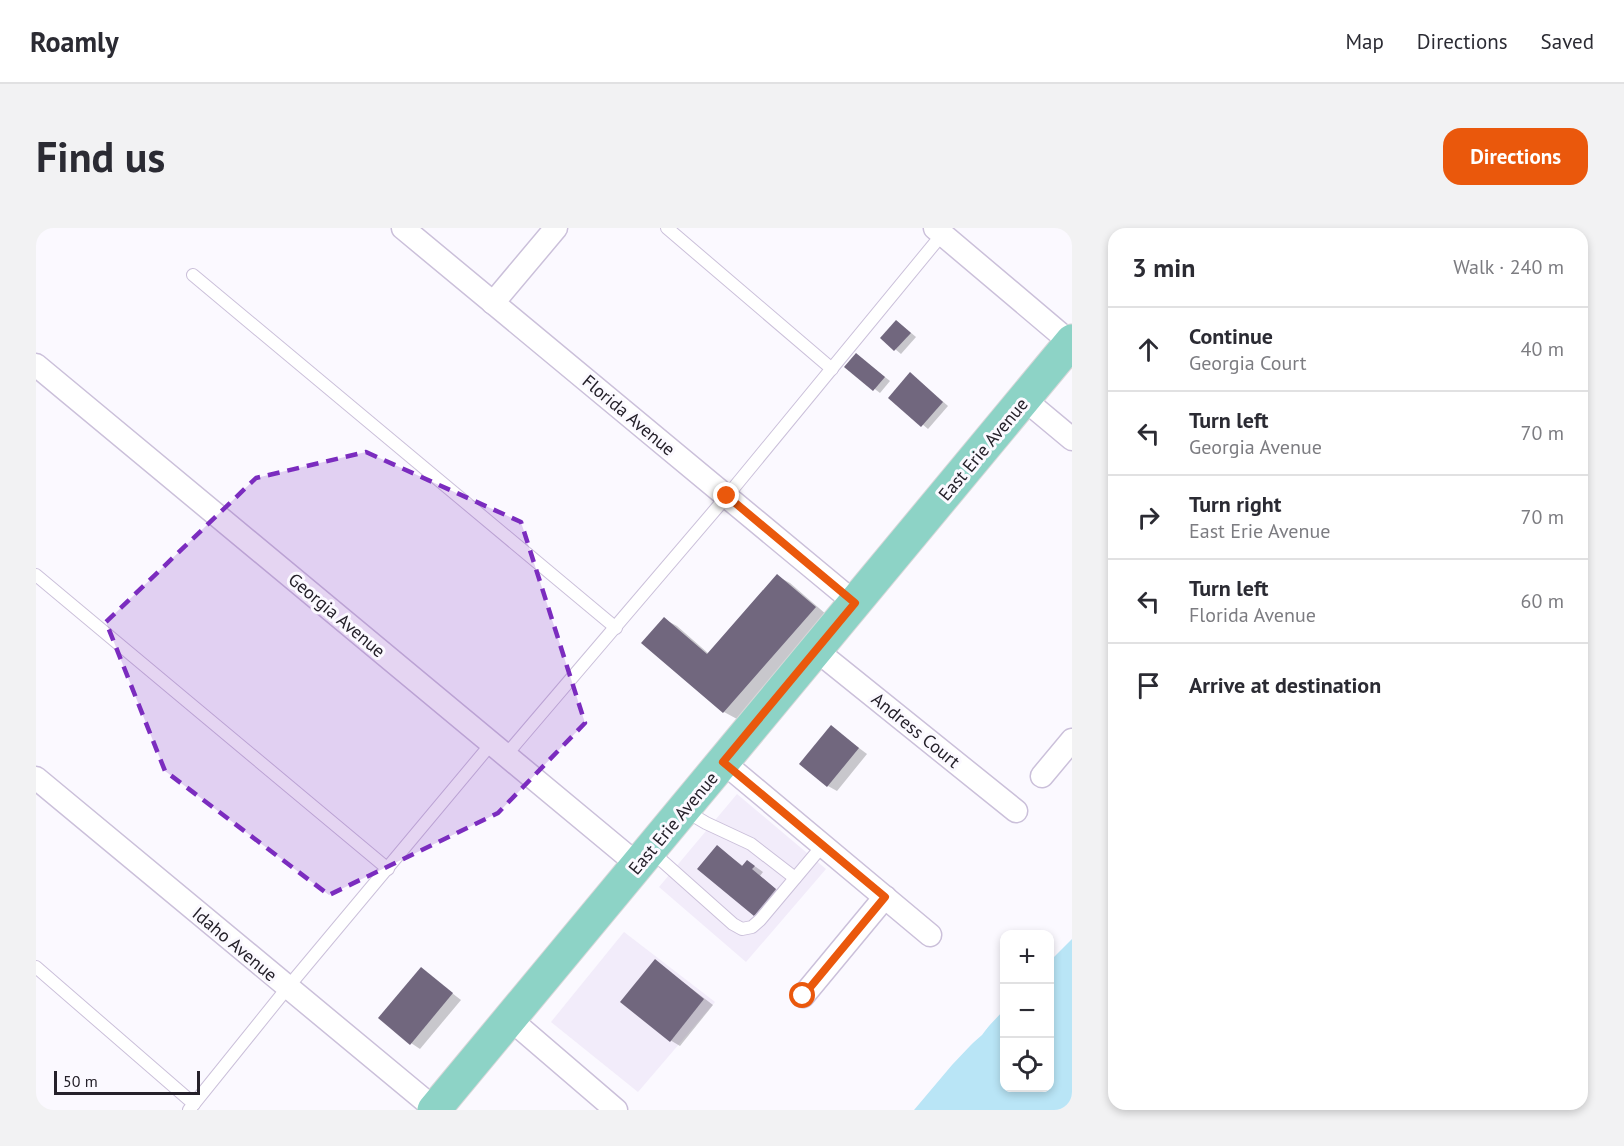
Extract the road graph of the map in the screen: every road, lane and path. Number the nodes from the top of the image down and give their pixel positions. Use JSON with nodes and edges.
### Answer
{"nodes":[{"id":1,"x":403,"y":228,"type":"edge"},
{"id":2,"x":556,"y":228,"type":"edge"},
{"id":3,"x":666,"y":228,"type":"edge"},
{"id":4,"x":942,"y":230,"type":"edge"},
{"id":5,"x":193,"y":275,"type":"dead end"},
{"id":6,"x":493,"y":303,"type":"junction"},
{"id":7,"x":1072,"y":342,"type":"edge"},
{"id":8,"x":36,"y":365,"type":"edge"},
{"id":9,"x":832,"y":369,"type":"junction"},
{"id":10,"x":1024,"y":399,"type":"junction"},
{"id":11,"x":1072,"y":439,"type":"edge"},
{"id":12,"x":727,"y":496,"type":"junction"},
{"id":13,"x":36,"y":575,"type":"edge"},
{"id":14,"x":855,"y":603,"type":"junction"},
{"id":15,"x":616,"y":628,"type":"junction"},
{"id":16,"x":816,"y":650,"type":"junction"},
{"id":17,"x":1072,"y":740,"type":"edge"},
{"id":18,"x":499,"y":750,"type":"junction"},
{"id":19,"x":723,"y":762,"type":"junction"},
{"id":20,"x":1042,"y":776,"type":"dead end"},
{"id":21,"x":36,"y":778,"type":"edge"},
{"id":22,"x":683,"y":810,"type":"junction"},
{"id":23,"x":1016,"y":811,"type":"dead end"},
{"id":24,"x":823,"y":845,"type":"junction"},
{"id":25,"x":644,"y":857,"type":"junction"},
{"id":26,"x":388,"y":869,"type":"junction"},
{"id":27,"x":795,"y":878,"type":"junction"},
{"id":28,"x":885,"y":897,"type":"junction"},
{"id":29,"x":930,"y":935,"type":"dead end"},
{"id":30,"x":36,"y":968,"type":"edge"},
{"id":31,"x":288,"y":987,"type":"junction"},
{"id":32,"x":803,"y":996,"type":"dead end"},
{"id":33,"x":510,"y":1019,"type":"junction"},
{"id":34,"x":191,"y":1107,"type":"edge"},
{"id":35,"x":434,"y":1110,"type":"edge"},
{"id":36,"x":616,"y":1110,"type":"edge"}],
"edges":[{"from":1,"to":6,"type":"street","name":"Florida Avenue"},
{"from":2,"to":6,"type":"street"},
{"from":3,"to":9,"type":"lane"},
{"from":4,"to":7,"type":"street"},
{"from":4,"to":9,"type":"lane"},
{"from":5,"to":15,"type":"lane"},
{"from":6,"to":12,"type":"street","name":"Florida Avenue"},
{"from":7,"to":10,"type":"main road","name":"East Erie Avenue"},
{"from":8,"to":18,"type":"street","name":"Georgia Avenue"},
{"from":9,"to":12,"type":"lane"},
{"from":10,"to":11,"type":"street"},
{"from":10,"to":14,"type":"main road","name":"East Erie Avenue"},
{"from":12,"to":14,"type":"street","name":"Florida Avenue"},
{"from":12,"to":15,"type":"lane"},
{"from":13,"to":26,"type":"lane"},
{"from":14,"to":16,"type":"main road","name":"East Erie Avenue"},
{"from":15,"to":18,"type":"lane"},
{"from":16,"to":19,"type":"main road","name":"East Erie Avenue"},
{"from":16,"to":23,"type":"street","name":"Andress Court"},
{"from":17,"to":20,"type":"street"},
{"from":18,"to":25,"type":"street","name":"Georgia Avenue"},
{"from":18,"to":26,"type":"lane"},
{"from":19,"to":22,"type":"main road","name":"East Erie Avenue"},
{"from":19,"to":24,"type":"street"},
{"from":21,"to":31,"type":"street","name":"Idaho Avenue"},
{"from":22,"to":25,"type":"main road","name":"East Erie Avenue"},
{"from":22,"to":27,"type":"lane"},
{"from":24,"to":27,"type":"lane"},
{"from":24,"to":28,"type":"street"},
{"from":25,"to":27,"type":"lane"},
{"from":25,"to":33,"type":"main road","name":"East Erie Avenue"},
{"from":26,"to":31,"type":"lane"},
{"from":28,"to":29,"type":"street"},
{"from":28,"to":32,"type":"street"},
{"from":30,"to":34,"type":"lane"},
{"from":31,"to":34,"type":"lane"},
{"from":31,"to":35,"type":"street","name":"Idaho Avenue"},
{"from":33,"to":35,"type":"main road","name":"East Erie Avenue"},
{"from":33,"to":36,"type":"street"}]}
